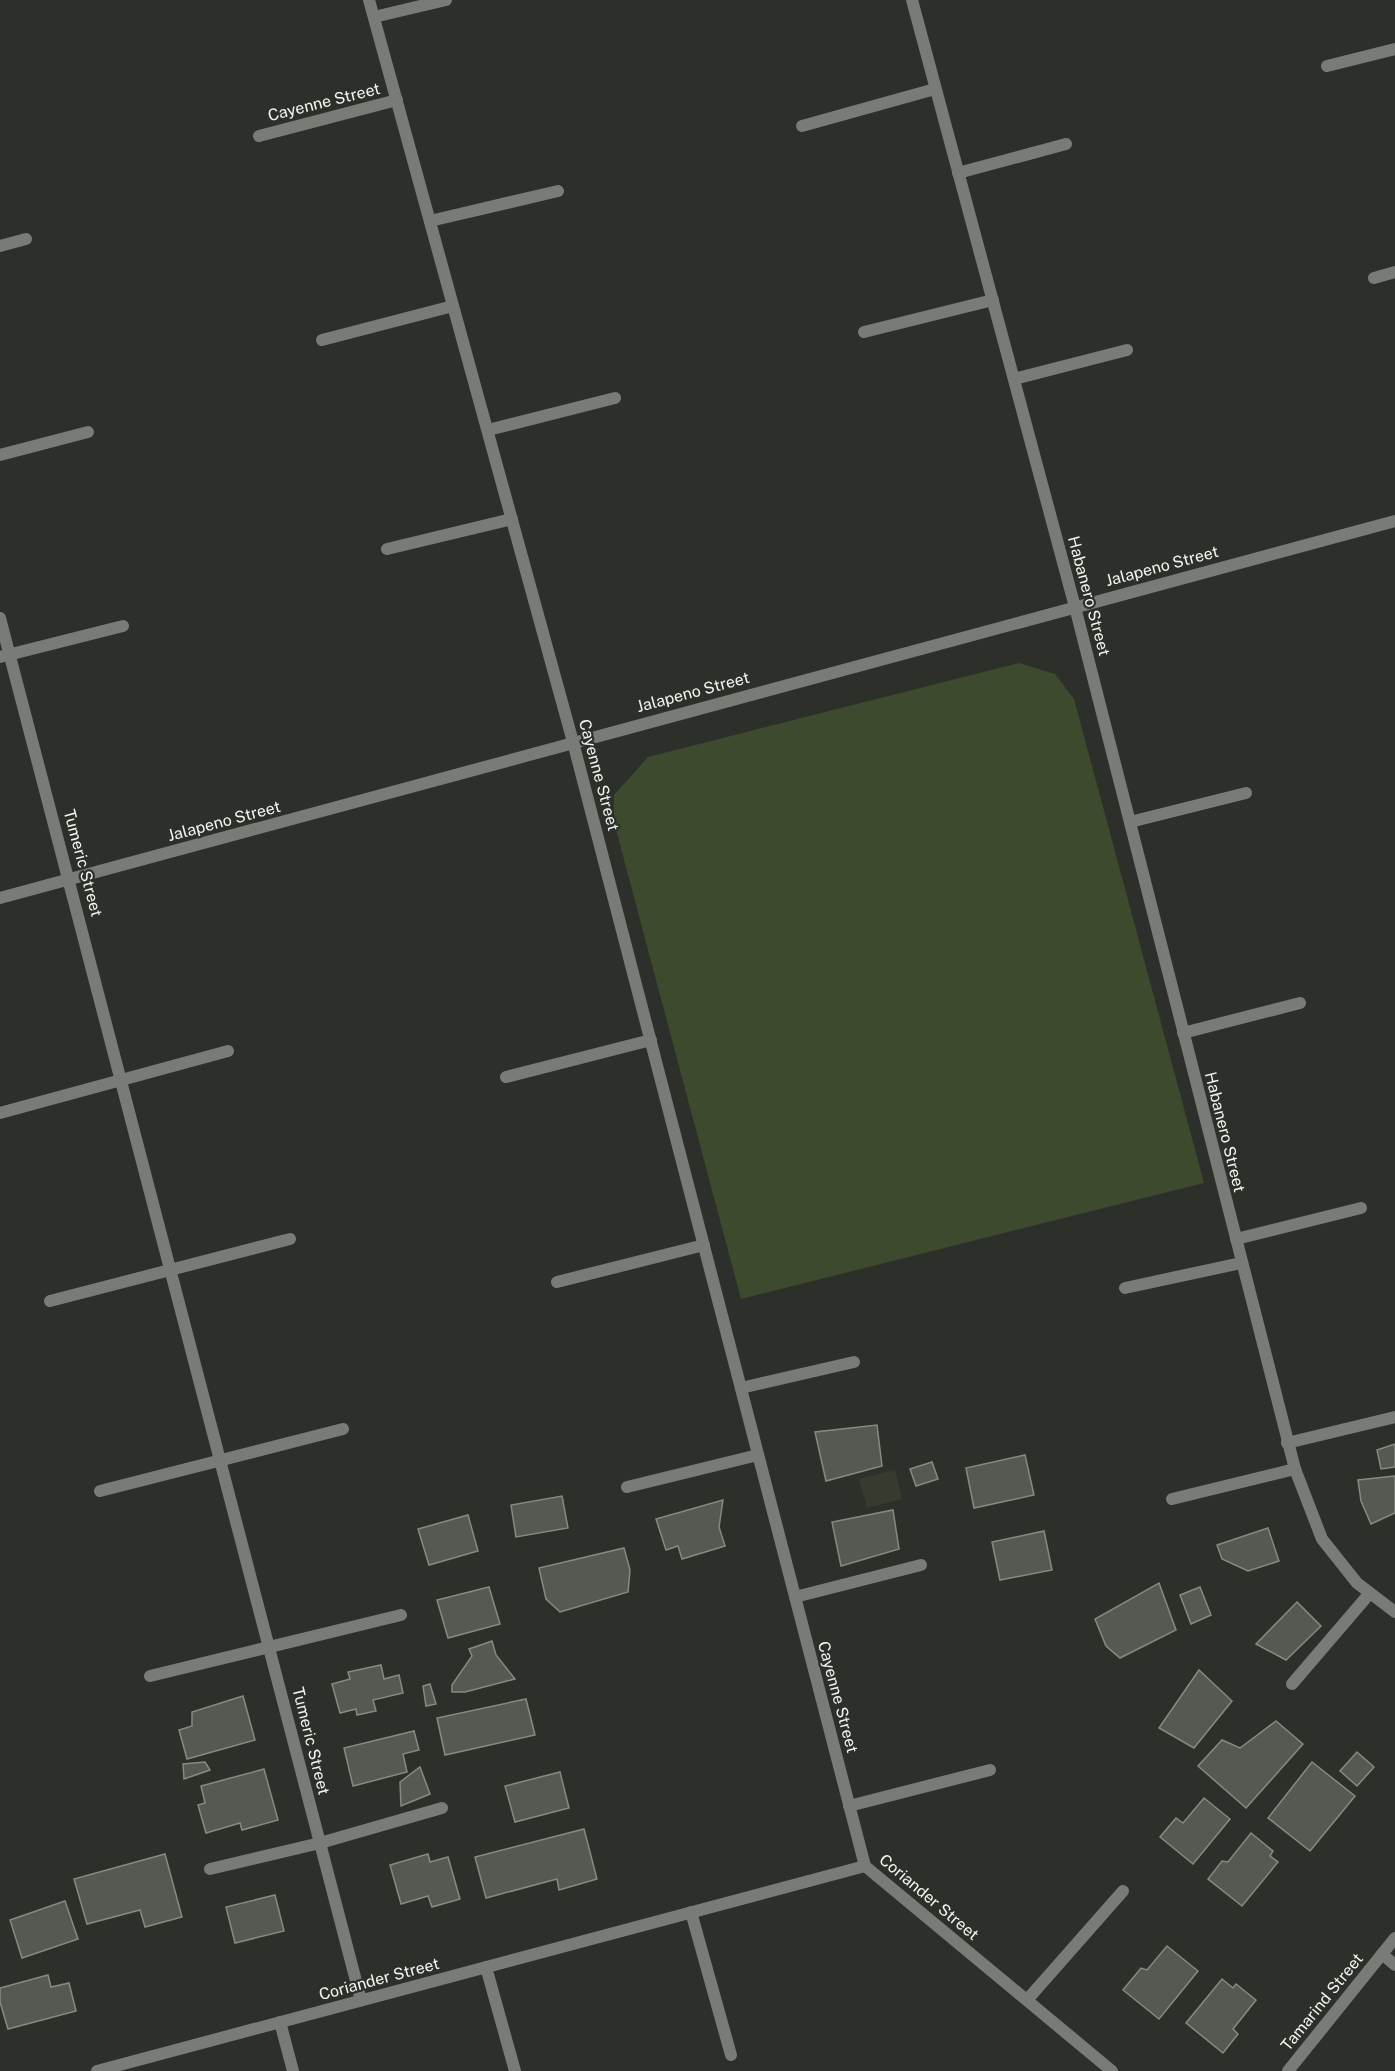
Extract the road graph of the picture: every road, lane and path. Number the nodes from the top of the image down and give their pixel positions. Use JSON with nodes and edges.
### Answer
{"nodes":[{"id":1,"x":369,"y":0,"type":"edge"},
{"id":2,"x":446,"y":0,"type":"edge"},
{"id":3,"x":912,"y":0,"type":"edge"},
{"id":4,"x":374,"y":17,"type":"junction"},
{"id":5,"x":1395,"y":49,"type":"edge"},
{"id":6,"x":1328,"y":66,"type":"dead end"},
{"id":7,"x":935,"y":89,"type":"junction"},
{"id":8,"x":397,"y":100,"type":"junction"},
{"id":9,"x":802,"y":126,"type":"dead end"},
{"id":10,"x":259,"y":135,"type":"dead end"},
{"id":11,"x":1066,"y":144,"type":"dead end"},
{"id":12,"x":958,"y":173,"type":"junction"},
{"id":13,"x":558,"y":191,"type":"dead end"},
{"id":14,"x":430,"y":221,"type":"junction"},
{"id":15,"x":26,"y":240,"type":"dead end"},
{"id":16,"x":0,"y":246,"type":"edge"},
{"id":17,"x":1395,"y":272,"type":"edge"},
{"id":18,"x":1374,"y":278,"type":"dead end"},
{"id":19,"x":993,"y":300,"type":"junction"},
{"id":20,"x":453,"y":306,"type":"junction"},
{"id":21,"x":864,"y":332,"type":"dead end"},
{"id":22,"x":322,"y":340,"type":"dead end"},
{"id":23,"x":1127,"y":350,"type":"dead end"},
{"id":24,"x":1014,"y":379,"type":"junction"},
{"id":25,"x":615,"y":398,"type":"dead end"},
{"id":26,"x":488,"y":430,"type":"junction"},
{"id":27,"x":88,"y":432,"type":"dead end"},
{"id":28,"x":0,"y":455,"type":"edge"},
{"id":29,"x":512,"y":519,"type":"junction"},
{"id":30,"x":1395,"y":521,"type":"edge"},
{"id":31,"x":387,"y":549,"type":"dead end"},
{"id":32,"x":1075,"y":607,"type":"junction"},
{"id":33,"x":0,"y":618,"type":"edge"},
{"id":34,"x":123,"y":626,"type":"dead end"},
{"id":35,"x":5,"y":656,"type":"edge"},
{"id":36,"x":573,"y":742,"type":"junction"},
{"id":37,"x":1246,"y":793,"type":"dead end"},
{"id":38,"x":1130,"y":822,"type":"junction"},
{"id":39,"x":70,"y":880,"type":"junction"},
{"id":40,"x":0,"y":898,"type":"edge"},
{"id":41,"x":1300,"y":1003,"type":"dead end"},
{"id":42,"x":1183,"y":1033,"type":"junction"},
{"id":43,"x":651,"y":1040,"type":"junction"},
{"id":44,"x":228,"y":1051,"type":"dead end"},
{"id":45,"x":506,"y":1077,"type":"dead end"},
{"id":46,"x":122,"y":1080,"type":"junction"},
{"id":47,"x":0,"y":1113,"type":"edge"},
{"id":48,"x":1360,"y":1209,"type":"dead end"},
{"id":49,"x":290,"y":1239,"type":"dead end"},
{"id":50,"x":1236,"y":1239,"type":"junction"},
{"id":51,"x":704,"y":1245,"type":"junction"},
{"id":52,"x":1241,"y":1263,"type":"junction"},
{"id":53,"x":172,"y":1271,"type":"junction"},
{"id":54,"x":557,"y":1282,"type":"dead end"},
{"id":55,"x":1125,"y":1288,"type":"dead end"},
{"id":56,"x":50,"y":1301,"type":"dead end"},
{"id":57,"x":854,"y":1362,"type":"dead end"},
{"id":58,"x":741,"y":1388,"type":"junction"},
{"id":59,"x":1395,"y":1417,"type":"edge"},
{"id":60,"x":343,"y":1429,"type":"dead end"},
{"id":61,"x":1287,"y":1443,"type":"junction"},
{"id":62,"x":758,"y":1455,"type":"junction"},
{"id":63,"x":221,"y":1460,"type":"junction"},
{"id":64,"x":1295,"y":1469,"type":"junction"},
{"id":65,"x":627,"y":1487,"type":"dead end"},
{"id":66,"x":99,"y":1491,"type":"dead end"},
{"id":67,"x":1172,"y":1499,"type":"dead end"},
{"id":68,"x":921,"y":1565,"type":"dead end"},
{"id":69,"x":1370,"y":1593,"type":"junction"},
{"id":70,"x":795,"y":1597,"type":"junction"},
{"id":71,"x":1395,"y":1612,"type":"edge"},
{"id":72,"x":401,"y":1615,"type":"dead end"},
{"id":73,"x":270,"y":1648,"type":"junction"},
{"id":74,"x":150,"y":1676,"type":"dead end"},
{"id":75,"x":1292,"y":1684,"type":"dead end"},
{"id":76,"x":990,"y":1770,"type":"dead end"},
{"id":77,"x":849,"y":1806,"type":"junction"},
{"id":78,"x":442,"y":1808,"type":"dead end"},
{"id":79,"x":320,"y":1843,"type":"junction"},
{"id":80,"x":865,"y":1866,"type":"junction"},
{"id":81,"x":210,"y":1869,"type":"dead end"},
{"id":82,"x":1123,"y":1892,"type":"dead end"},
{"id":83,"x":691,"y":1912,"type":"junction"},
{"id":84,"x":1395,"y":1938,"type":"edge"},
{"id":85,"x":1382,"y":1954,"type":"junction"},
{"id":86,"x":1395,"y":1965,"type":"edge"},
{"id":87,"x":486,"y":1967,"type":"junction"},
{"id":88,"x":361,"y":2000,"type":"junction"},
{"id":89,"x":1027,"y":2000,"type":"junction"},
{"id":90,"x":280,"y":2022,"type":"junction"},
{"id":91,"x":731,"y":2055,"type":"dead end"},
{"id":92,"x":97,"y":2071,"type":"edge"},
{"id":93,"x":293,"y":2071,"type":"edge"},
{"id":94,"x":515,"y":2071,"type":"edge"},
{"id":95,"x":1112,"y":2071,"type":"edge"},
{"id":96,"x":1288,"y":2071,"type":"edge"}],
"edges":[{"from":1,"to":4,"type":"street","name":"Cayenne Street"},
{"from":2,"to":4,"type":"street"},
{"from":3,"to":7,"type":"street","name":"Habanero Street"},
{"from":4,"to":8,"type":"street","name":"Cayenne Street"},
{"from":5,"to":6,"type":"street"},
{"from":7,"to":9,"type":"street"},
{"from":7,"to":12,"type":"street","name":"Habanero Street"},
{"from":8,"to":10,"type":"street","name":"Cayenne Street"},
{"from":8,"to":14,"type":"street","name":"Cayenne Street"},
{"from":11,"to":12,"type":"street"},
{"from":12,"to":19,"type":"street","name":"Habanero Street"},
{"from":13,"to":14,"type":"street"},
{"from":14,"to":20,"type":"street","name":"Cayenne Street"},
{"from":15,"to":16,"type":"street"},
{"from":17,"to":18,"type":"street"},
{"from":19,"to":21,"type":"street"},
{"from":19,"to":24,"type":"street","name":"Habanero Street"},
{"from":20,"to":22,"type":"street"},
{"from":20,"to":26,"type":"street","name":"Cayenne Street"},
{"from":23,"to":24,"type":"street"},
{"from":24,"to":32,"type":"street","name":"Habanero Street"},
{"from":25,"to":26,"type":"street"},
{"from":26,"to":29,"type":"street","name":"Cayenne Street"},
{"from":27,"to":28,"type":"street"},
{"from":29,"to":31,"type":"street"},
{"from":29,"to":36,"type":"street","name":"Cayenne Street"},
{"from":30,"to":32,"type":"street","name":"Jalapeno Street"},
{"from":32,"to":36,"type":"street","name":"Jalapeno Street"},
{"from":32,"to":38,"type":"street","name":"Habanero Street"},
{"from":33,"to":35,"type":"street","name":"Tumeric Street"},
{"from":34,"to":35,"type":"street"},
{"from":35,"to":39,"type":"street","name":"Tumeric Street"},
{"from":36,"to":39,"type":"street","name":"Jalapeno Street"},
{"from":36,"to":43,"type":"street","name":"Cayenne Street"},
{"from":37,"to":38,"type":"street"},
{"from":38,"to":42,"type":"street","name":"Habanero Street"},
{"from":39,"to":40,"type":"street","name":"Jalapeno Street"},
{"from":39,"to":46,"type":"street","name":"Tumeric Street"},
{"from":41,"to":42,"type":"street"},
{"from":42,"to":50,"type":"street","name":"Habanero Street"},
{"from":43,"to":45,"type":"street"},
{"from":43,"to":51,"type":"street","name":"Cayenne Street"},
{"from":44,"to":46,"type":"street"},
{"from":46,"to":47,"type":"street"},
{"from":46,"to":53,"type":"street","name":"Tumeric Street"},
{"from":48,"to":50,"type":"street"},
{"from":49,"to":53,"type":"street"},
{"from":50,"to":52,"type":"street","name":"Habanero Street"},
{"from":51,"to":54,"type":"street"},
{"from":51,"to":58,"type":"street","name":"Cayenne Street"},
{"from":52,"to":55,"type":"street"},
{"from":52,"to":61,"type":"street","name":"Habanero Street"},
{"from":53,"to":56,"type":"street"},
{"from":53,"to":63,"type":"street","name":"Tumeric Street"},
{"from":57,"to":58,"type":"street"},
{"from":58,"to":62,"type":"street","name":"Cayenne Street"},
{"from":59,"to":61,"type":"street"},
{"from":60,"to":63,"type":"street"},
{"from":61,"to":64,"type":"street","name":"Habanero Street"},
{"from":62,"to":65,"type":"street"},
{"from":62,"to":70,"type":"street","name":"Cayenne Street"},
{"from":63,"to":66,"type":"street"},
{"from":63,"to":73,"type":"street","name":"Tumeric Street"},
{"from":64,"to":67,"type":"street"},
{"from":64,"to":69,"type":"street","name":"Habanero Street"},
{"from":68,"to":70,"type":"street"},
{"from":69,"to":71,"type":"street","name":"Habanero Street"},
{"from":69,"to":75,"type":"street"},
{"from":70,"to":77,"type":"street","name":"Cayenne Street"},
{"from":72,"to":73,"type":"street"},
{"from":73,"to":74,"type":"street"},
{"from":73,"to":79,"type":"street","name":"Tumeric Street"},
{"from":76,"to":77,"type":"street"},
{"from":77,"to":80,"type":"street","name":"Cayenne Street"},
{"from":78,"to":79,"type":"street"},
{"from":79,"to":81,"type":"street"},
{"from":79,"to":88,"type":"street","name":"Tumeric Street"},
{"from":80,"to":83,"type":"street","name":"Coriander Street"},
{"from":80,"to":89,"type":"street","name":"Coriander Street"},
{"from":82,"to":89,"type":"street"},
{"from":83,"to":87,"type":"street","name":"Coriander Street"},
{"from":83,"to":91,"type":"street"},
{"from":84,"to":85,"type":"street","name":"Tamarind Street"},
{"from":85,"to":86,"type":"street","name":"Tamarind Street"},
{"from":85,"to":96,"type":"street","name":"Tamarind Street"},
{"from":87,"to":88,"type":"street","name":"Coriander Street"},
{"from":87,"to":94,"type":"street"},
{"from":88,"to":90,"type":"street","name":"Coriander Street"},
{"from":89,"to":95,"type":"street","name":"Coriander Street"},
{"from":90,"to":92,"type":"street","name":"Coriander Street"},
{"from":90,"to":93,"type":"street"}]}
